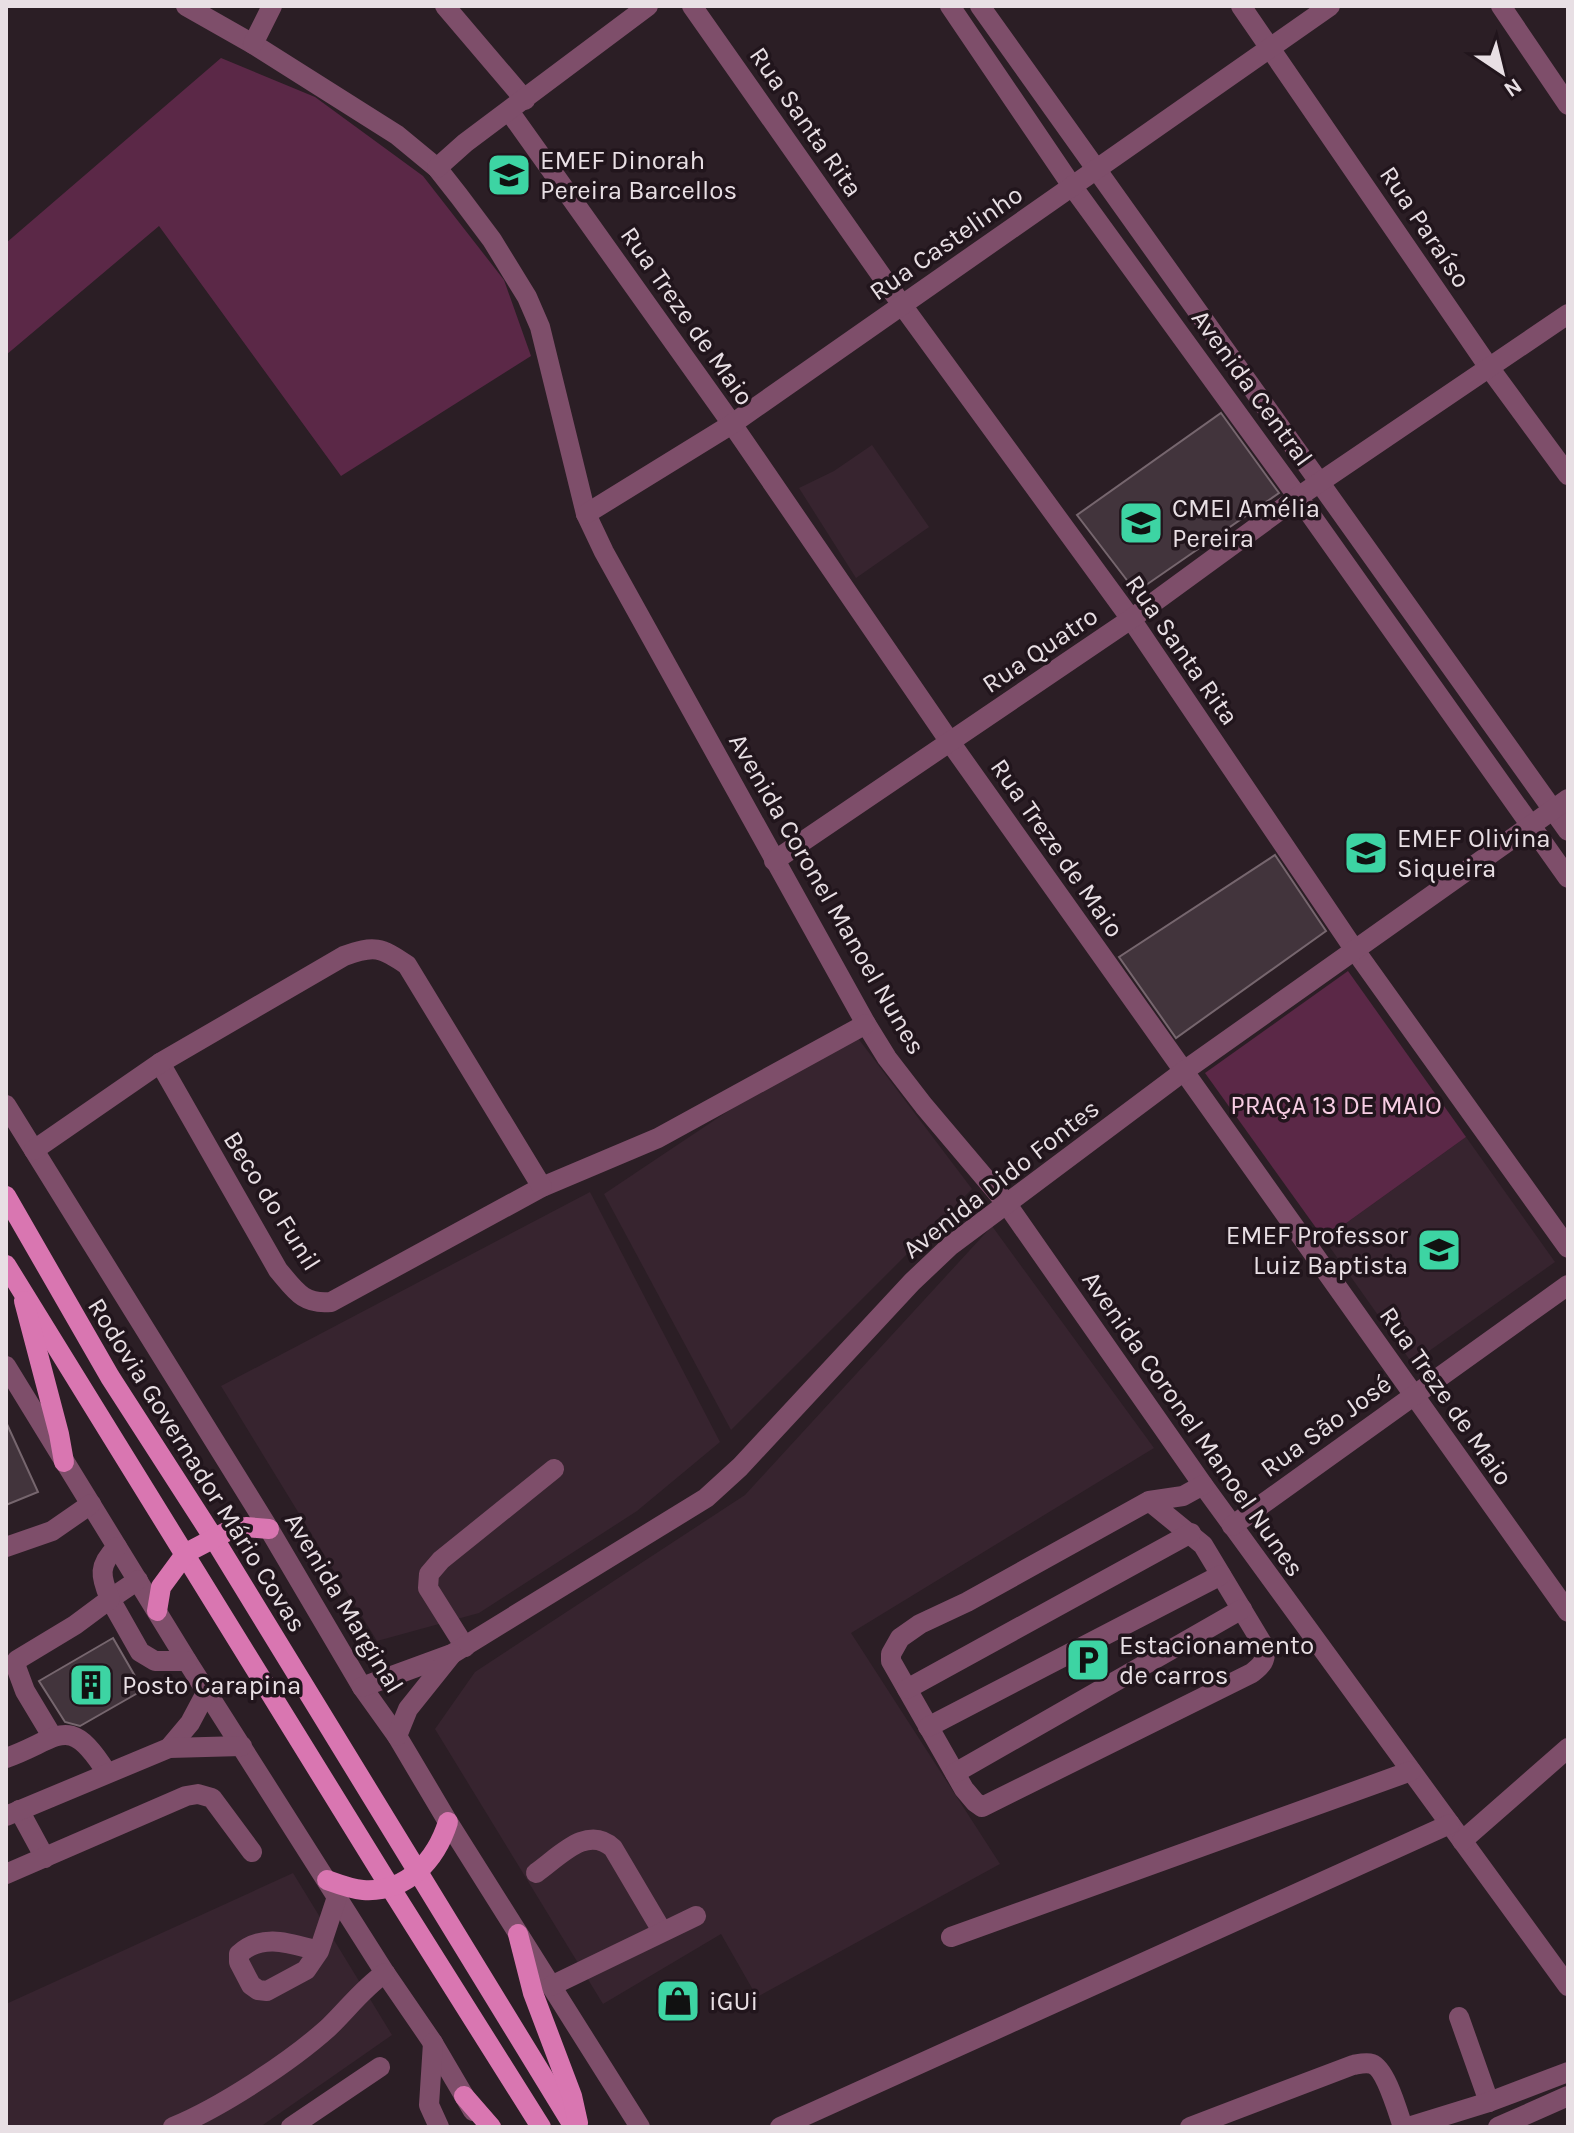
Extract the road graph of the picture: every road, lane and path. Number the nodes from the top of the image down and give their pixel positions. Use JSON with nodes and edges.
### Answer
{"nodes":[{"id":1,"x":186,"y":6,"type":"edge"},
{"id":2,"x":272,"y":6,"type":"edge"},
{"id":3,"x":445,"y":6,"type":"edge"},
{"id":4,"x":648,"y":6,"type":"edge"},
{"id":5,"x":692,"y":6,"type":"edge"},
{"id":6,"x":950,"y":6,"type":"edge"},
{"id":7,"x":980,"y":6,"type":"edge"},
{"id":8,"x":1241,"y":6,"type":"edge"},
{"id":9,"x":1330,"y":6,"type":"edge"},
{"id":10,"x":1501,"y":6,"type":"edge"},
{"id":11,"x":209,"y":13,"type":"edge"},
{"id":12,"x":253,"y":44,"type":"junction"},
{"id":13,"x":1271,"y":47,"type":"junction"},
{"id":14,"x":1568,"y":105,"type":"edge"},
{"id":15,"x":517,"y":106,"type":"junction"},
{"id":16,"x":437,"y":168,"type":"junction"},
{"id":17,"x":1095,"y":170,"type":"junction"},
{"id":18,"x":1072,"y":186,"type":"junction"},
{"id":19,"x":902,"y":305,"type":"junction"},
{"id":20,"x":1568,"y":314,"type":"edge"},
{"id":21,"x":1488,"y":366,"type":"junction"},
{"id":22,"x":732,"y":424,"type":"junction"},
{"id":23,"x":1568,"y":475,"type":"edge"},
{"id":24,"x":1319,"y":483,"type":"junction"},
{"id":25,"x":1298,"y":497,"type":"junction"},
{"id":26,"x":586,"y":514,"type":"junction"},
{"id":27,"x":1131,"y":619,"type":"junction"},
{"id":28,"x":950,"y":742,"type":"junction"},
{"id":29,"x":1560,"y":804,"type":"edge"},
{"id":30,"x":1531,"y":826,"type":"junction"},
{"id":31,"x":1568,"y":831,"type":"edge"},
{"id":32,"x":774,"y":861,"type":"junction"},
{"id":33,"x":1568,"y":878,"type":"edge"},
{"id":34,"x":1354,"y":949,"type":"junction"},
{"id":35,"x":866,"y":1024,"type":"junction"},
{"id":36,"x":160,"y":1063,"type":"junction"},
{"id":37,"x":1184,"y":1071,"type":"junction"},
{"id":38,"x":6,"y":1105,"type":"edge"},
{"id":39,"x":34,"y":1150,"type":"junction"},
{"id":40,"x":542,"y":1187,"type":"junction"},
{"id":41,"x":6,"y":1196,"type":"edge"},
{"id":42,"x":1006,"y":1203,"type":"junction"},
{"id":43,"x":1568,"y":1248,"type":"edge"},
{"id":44,"x":6,"y":1265,"type":"edge"},
{"id":45,"x":20,"y":1285,"type":"junction"},
{"id":46,"x":1568,"y":1285,"type":"edge"},
{"id":47,"x":6,"y":1366,"type":"edge"},
{"id":48,"x":1413,"y":1396,"type":"junction"},
{"id":49,"x":64,"y":1462,"type":"junction"},
{"id":50,"x":554,"y":1469,"type":"dead end"},
{"id":51,"x":1203,"y":1485,"type":"junction"},
{"id":52,"x":1149,"y":1501,"type":"junction"},
{"id":53,"x":91,"y":1504,"type":"junction"},
{"id":54,"x":1232,"y":1526,"type":"junction"},
{"id":55,"x":269,"y":1529,"type":"junction"},
{"id":56,"x":1191,"y":1533,"type":"junction"},
{"id":57,"x":213,"y":1537,"type":"junction"},
{"id":58,"x":6,"y":1547,"type":"edge"},
{"id":59,"x":117,"y":1547,"type":"junction"},
{"id":60,"x":186,"y":1553,"type":"junction"},
{"id":61,"x":1221,"y":1575,"type":"junction"},
{"id":62,"x":138,"y":1580,"type":"junction"},
{"id":63,"x":110,"y":1599,"type":"junction"},
{"id":64,"x":1242,"y":1609,"type":"junction"},
{"id":65,"x":157,"y":1611,"type":"junction"},
{"id":66,"x":1568,"y":1612,"type":"edge"},
{"id":67,"x":459,"y":1650,"type":"junction"},
{"id":68,"x":187,"y":1661,"type":"junction"},
{"id":69,"x":362,"y":1687,"type":"junction"},
{"id":70,"x":907,"y":1689,"type":"junction"},
{"id":71,"x":207,"y":1691,"type":"junction"},
{"id":72,"x":928,"y":1727,"type":"junction"},
{"id":73,"x":52,"y":1736,"type":"junction"},
{"id":74,"x":397,"y":1736,"type":"junction"},
{"id":75,"x":242,"y":1746,"type":"junction"},
{"id":76,"x":169,"y":1748,"type":"junction"},
{"id":77,"x":1568,"y":1748,"type":"edge"},
{"id":78,"x":6,"y":1758,"type":"edge"},
{"id":79,"x":1411,"y":1771,"type":"junction"},
{"id":80,"x":107,"y":1773,"type":"junction"},
{"id":81,"x":955,"y":1773,"type":"junction"},
{"id":82,"x":12,"y":1813,"type":"edge"},
{"id":83,"x":448,"y":1822,"type":"junction"},
{"id":84,"x":1456,"y":1832,"type":"junction"},
{"id":85,"x":252,"y":1852,"type":"dead end"},
{"id":86,"x":45,"y":1858,"type":"junction"},
{"id":87,"x":417,"y":1873,"type":"junction"},
{"id":88,"x":536,"y":1873,"type":"dead end"},
{"id":89,"x":6,"y":1874,"type":"edge"},
{"id":90,"x":390,"y":1887,"type":"junction"},
{"id":91,"x":332,"y":1888,"type":"junction"},
{"id":92,"x":696,"y":1916,"type":"dead end"},
{"id":93,"x":662,"y":1931,"type":"junction"},
{"id":94,"x":518,"y":1934,"type":"junction"},
{"id":95,"x":951,"y":1937,"type":"dead end"},
{"id":96,"x":319,"y":1951,"type":"dead end"},
{"id":97,"x":385,"y":1973,"type":"junction"},
{"id":98,"x":551,"y":1986,"type":"junction"},
{"id":99,"x":1568,"y":1986,"type":"edge"},
{"id":100,"x":1459,"y":2017,"type":"dead end"},
{"id":101,"x":433,"y":2043,"type":"junction"},
{"id":102,"x":380,"y":2067,"type":"dead end"},
{"id":103,"x":1568,"y":2072,"type":"edge"},
{"id":104,"x":464,"y":2096,"type":"junction"},
{"id":105,"x":1568,"y":2096,"type":"edge"},
{"id":106,"x":1489,"y":2102,"type":"junction"},
{"id":107,"x":173,"y":2127,"type":"edge"},
{"id":108,"x":291,"y":2127,"type":"edge"},
{"id":109,"x":439,"y":2127,"type":"edge"},
{"id":110,"x":481,"y":2127,"type":"edge"},
{"id":111,"x":491,"y":2127,"type":"edge"},
{"id":112,"x":541,"y":2127,"type":"edge"},
{"id":113,"x":576,"y":2127,"type":"edge"},
{"id":114,"x":640,"y":2127,"type":"edge"},
{"id":115,"x":780,"y":2127,"type":"edge"},
{"id":116,"x":1190,"y":2127,"type":"edge"},
{"id":117,"x":1406,"y":2127,"type":"edge"},
{"id":118,"x":1498,"y":2127,"type":"edge"}],
"edges":[{"from":1,"to":11,"type":"street","name":"Avenida Coronel Manoel Nunes"},
{"from":2,"to":12,"type":"street"},
{"from":3,"to":15,"type":"street","name":"Rua Treze de Maio"},
{"from":4,"to":15,"type":"street"},
{"from":5,"to":19,"type":"street","name":"Rua Santa Rita"},
{"from":6,"to":18,"type":"street","name":"Avenida Central"},
{"from":7,"to":17,"type":"street","name":"Avenida Central"},
{"from":8,"to":13,"type":"street","name":"Rua Paraíso"},
{"from":9,"to":13,"type":"street","name":"Rua Castelinho"},
{"from":10,"to":14,"type":"street"},
{"from":11,"to":12,"type":"street","name":"Avenida Coronel Manoel Nunes"},
{"from":12,"to":16,"type":"street","name":"Avenida Coronel Manoel Nunes"},
{"from":13,"to":17,"type":"street","name":"Rua Castelinho"},
{"from":13,"to":21,"type":"street","name":"Rua Paraíso"},
{"from":15,"to":16,"type":"street"},
{"from":15,"to":22,"type":"street","name":"Rua Treze de Maio"},
{"from":16,"to":26,"type":"street","name":"Avenida Coronel Manoel Nunes"},
{"from":17,"to":18,"type":"street","name":"Rua Castelinho"},
{"from":17,"to":24,"type":"street","name":"Avenida Central"},
{"from":18,"to":19,"type":"street","name":"Rua Castelinho"},
{"from":18,"to":25,"type":"street","name":"Avenida Central"},
{"from":19,"to":22,"type":"street","name":"Rua Castelinho"},
{"from":19,"to":27,"type":"street","name":"Rua Santa Rita"},
{"from":20,"to":21,"type":"street","name":"Rua Quatro"},
{"from":21,"to":23,"type":"street","name":"Rua Paraíso"},
{"from":21,"to":24,"type":"street","name":"Rua Quatro"},
{"from":22,"to":26,"type":"street","name":"Rua Castelinho"},
{"from":22,"to":28,"type":"street","name":"Rua Treze de Maio"},
{"from":24,"to":25,"type":"street","name":"Rua Quatro"},
{"from":24,"to":29,"type":"street","name":"Avenida Central"},
{"from":25,"to":27,"type":"street","name":"Rua Quatro"},
{"from":25,"to":30,"type":"street","name":"Avenida Central"},
{"from":26,"to":32,"type":"street","name":"Avenida Coronel Manoel Nunes"},
{"from":27,"to":28,"type":"street","name":"Rua Quatro"},
{"from":27,"to":34,"type":"street","name":"Rua Santa Rita"},
{"from":28,"to":32,"type":"street","name":"Rua Quatro"},
{"from":28,"to":37,"type":"street","name":"Rua Treze de Maio"},
{"from":29,"to":30,"type":"street","name":"Avenida Dido Fontes"},
{"from":29,"to":31,"type":"street","name":"Avenida Central"},
{"from":30,"to":33,"type":"street","name":"Avenida Central"},
{"from":30,"to":34,"type":"street","name":"Avenida Dido Fontes"},
{"from":32,"to":35,"type":"street","name":"Avenida Coronel Manoel Nunes"},
{"from":34,"to":37,"type":"street","name":"Avenida Dido Fontes"},
{"from":34,"to":43,"type":"street","name":"Rua Santa Rita"},
{"from":35,"to":40,"type":"street","name":"Beco do Funil"},
{"from":35,"to":42,"type":"street","name":"Avenida Coronel Manoel Nunes"},
{"from":36,"to":39,"type":"street"},
{"from":36,"to":40,"type":"street"},
{"from":36,"to":40,"type":"street","name":"Beco do Funil"},
{"from":37,"to":42,"type":"street","name":"Avenida Dido Fontes"},
{"from":37,"to":48,"type":"street","name":"Rua Treze de Maio"},
{"from":38,"to":39,"type":"street","name":"Avenida Marginal"},
{"from":39,"to":55,"type":"street","name":"Avenida Marginal"},
{"from":41,"to":57,"type":"main road","name":"Rodovia Governador Mário Covas"},
{"from":42,"to":51,"type":"street","name":"Avenida Coronel Manoel Nunes"},
{"from":42,"to":67,"type":"street","name":"Avenida Dido Fontes"},
{"from":44,"to":45,"type":"main road"},
{"from":45,"to":49,"type":"main road"},
{"from":45,"to":60,"type":"main road"},
{"from":46,"to":48,"type":"street","name":"Rua São José"},
{"from":47,"to":49,"type":"street"},
{"from":48,"to":54,"type":"street","name":"Rua São José"},
{"from":48,"to":66,"type":"street","name":"Rua Treze de Maio"},
{"from":49,"to":53,"type":"street"},
{"from":50,"to":67,"type":"street"},
{"from":51,"to":52,"type":"street"},
{"from":51,"to":54,"type":"street","name":"Avenida Coronel Manoel Nunes"},
{"from":52,"to":56,"type":"street"},
{"from":52,"to":70,"type":"street"},
{"from":53,"to":58,"type":"street"},
{"from":53,"to":59,"type":"street"},
{"from":54,"to":79,"type":"street","name":"Avenida Coronel Manoel Nunes"},
{"from":55,"to":57,"type":"main road"},
{"from":55,"to":69,"type":"street","name":"Avenida Marginal"},
{"from":56,"to":61,"type":"street"},
{"from":56,"to":70,"type":"street"},
{"from":57,"to":60,"type":"main road"},
{"from":57,"to":87,"type":"main road","name":"Rodovia Governador Mário Covas"},
{"from":59,"to":62,"type":"street"},
{"from":59,"to":63,"type":"street"},
{"from":60,"to":65,"type":"main road"},
{"from":60,"to":90,"type":"main road"},
{"from":61,"to":64,"type":"street"},
{"from":61,"to":72,"type":"street"},
{"from":62,"to":63,"type":"street"},
{"from":62,"to":65,"type":"street"},
{"from":63,"to":68,"type":"street"},
{"from":63,"to":73,"type":"street"},
{"from":64,"to":81,"type":"street"},
{"from":64,"to":81,"type":"street"},
{"from":65,"to":68,"type":"street"},
{"from":67,"to":69,"type":"street","name":"Avenida Dido Fontes"},
{"from":67,"to":74,"type":"street","name":"Avenida Dido Fontes"},
{"from":68,"to":71,"type":"street"},
{"from":69,"to":74,"type":"street","name":"Avenida Marginal"},
{"from":70,"to":72,"type":"street"},
{"from":71,"to":75,"type":"street"},
{"from":71,"to":76,"type":"street"},
{"from":72,"to":81,"type":"street"},
{"from":73,"to":78,"type":"street"},
{"from":73,"to":80,"type":"street"},
{"from":74,"to":83,"type":"street","name":"Avenida Marginal"},
{"from":75,"to":76,"type":"street"},
{"from":75,"to":91,"type":"street"},
{"from":76,"to":80,"type":"street"},
{"from":77,"to":84,"type":"street"},
{"from":79,"to":84,"type":"street","name":"Avenida Coronel Manoel Nunes"},
{"from":79,"to":95,"type":"street"},
{"from":80,"to":82,"type":"street"},
{"from":82,"to":86,"type":"street"},
{"from":83,"to":87,"type":"main road"},
{"from":83,"to":94,"type":"street","name":"Avenida Marginal"},
{"from":84,"to":99,"type":"street","name":"Avenida Coronel Manoel Nunes"},
{"from":84,"to":115,"type":"street"},
{"from":85,"to":86,"type":"street"},
{"from":86,"to":89,"type":"street"},
{"from":87,"to":90,"type":"main road"},
{"from":87,"to":113,"type":"main road","name":"Rodovia Governador Mário Covas"},
{"from":88,"to":93,"type":"street"},
{"from":90,"to":91,"type":"main road"},
{"from":90,"to":112,"type":"main road"},
{"from":91,"to":96,"type":"street"},
{"from":91,"to":97,"type":"street"},
{"from":92,"to":93,"type":"street"},
{"from":93,"to":98,"type":"street"},
{"from":94,"to":98,"type":"street","name":"Avenida Marginal"},
{"from":94,"to":113,"type":"main road"},
{"from":97,"to":101,"type":"street"},
{"from":97,"to":107,"type":"street"},
{"from":98,"to":114,"type":"street","name":"Avenida Marginal"},
{"from":100,"to":106,"type":"street"},
{"from":101,"to":104,"type":"street"},
{"from":101,"to":109,"type":"street"},
{"from":102,"to":108,"type":"street"},
{"from":103,"to":106,"type":"street"},
{"from":104,"to":110,"type":"street"},
{"from":104,"to":111,"type":"main road"},
{"from":105,"to":118,"type":"street"},
{"from":106,"to":117,"type":"street"},
{"from":116,"to":117,"type":"street"}]}
